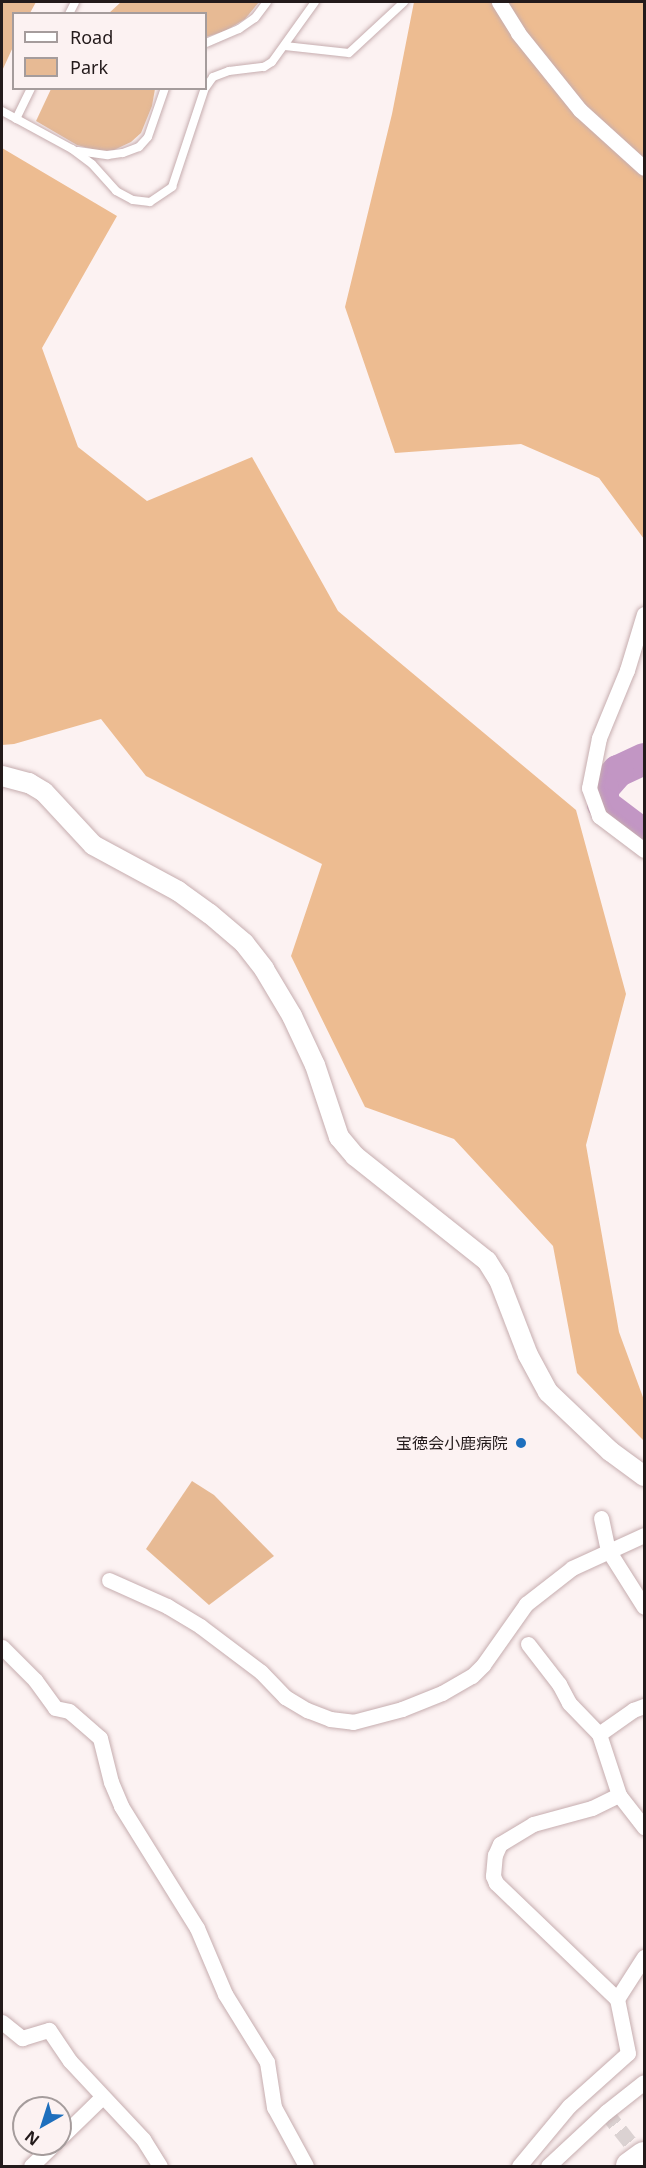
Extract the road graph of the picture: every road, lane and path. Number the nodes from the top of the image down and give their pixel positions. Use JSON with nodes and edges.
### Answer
{"nodes":[{"id":1,"x":267,"y":2,"type":"edge"},
{"id":2,"x":315,"y":2,"type":"edge"},
{"id":3,"x":404,"y":2,"type":"edge"},
{"id":4,"x":499,"y":2,"type":"edge"},
{"id":5,"x":207,"y":43,"type":"edge"},
{"id":6,"x":285,"y":46,"type":"junction"},
{"id":7,"x":207,"y":85,"type":"edge"},
{"id":8,"x":30,"y":90,"type":"edge"},
{"id":9,"x":164,"y":90,"type":"edge"},
{"id":10,"x":204,"y":90,"type":"edge"},
{"id":11,"x":2,"y":111,"type":"edge"},
{"id":12,"x":16,"y":119,"type":"junction"},
{"id":13,"x":72,"y":149,"type":"junction"},
{"id":14,"x":645,"y":168,"type":"edge"},
{"id":15,"x":645,"y":614,"type":"edge"},
{"id":16,"x":2,"y":776,"type":"edge"},
{"id":17,"x":645,"y":850,"type":"edge"},
{"id":18,"x":645,"y":1476,"type":"edge"},
{"id":19,"x":601,"y":1518,"type":"dead end"},
{"id":20,"x":645,"y":1535,"type":"edge"},
{"id":21,"x":608,"y":1550,"type":"junction"},
{"id":22,"x":109,"y":1580,"type":"dead end"},
{"id":23,"x":645,"y":1607,"type":"edge"},
{"id":24,"x":528,"y":1644,"type":"dead end"},
{"id":25,"x":2,"y":1647,"type":"edge"},
{"id":26,"x":645,"y":1706,"type":"edge"},
{"id":27,"x":599,"y":1734,"type":"junction"},
{"id":28,"x":619,"y":1795,"type":"junction"},
{"id":29,"x":645,"y":1827,"type":"edge"},
{"id":30,"x":645,"y":1957,"type":"edge"},
{"id":31,"x":617,"y":1999,"type":"junction"},
{"id":32,"x":2,"y":2022,"type":"edge"},
{"id":33,"x":645,"y":2082,"type":"edge"},
{"id":34,"x":102,"y":2097,"type":"junction"},
{"id":35,"x":72,"y":2126,"type":"edge"},
{"id":36,"x":645,"y":2156,"type":"edge"},
{"id":37,"x":160,"y":2166,"type":"edge"},
{"id":38,"x":306,"y":2166,"type":"edge"},
{"id":39,"x":519,"y":2166,"type":"edge"},
{"id":40,"x":548,"y":2166,"type":"edge"},
{"id":41,"x":630,"y":2166,"type":"edge"}],
"edges":[{"from":1,"to":5,"type":"lane"},
{"from":2,"to":6,"type":"lane"},
{"from":3,"to":6,"type":"lane"},
{"from":4,"to":14,"type":"street"},
{"from":6,"to":7,"type":"lane"},
{"from":8,"to":12,"type":"lane"},
{"from":9,"to":13,"type":"lane"},
{"from":10,"to":13,"type":"lane"},
{"from":11,"to":12,"type":"lane"},
{"from":12,"to":13,"type":"lane"},
{"from":15,"to":17,"type":"street"},
{"from":16,"to":18,"type":"street"},
{"from":19,"to":21,"type":"street"},
{"from":20,"to":21,"type":"street"},
{"from":21,"to":22,"type":"street"},
{"from":21,"to":23,"type":"street"},
{"from":24,"to":27,"type":"street"},
{"from":25,"to":38,"type":"street"},
{"from":26,"to":27,"type":"street"},
{"from":27,"to":28,"type":"street"},
{"from":28,"to":29,"type":"street"},
{"from":28,"to":31,"type":"street"},
{"from":30,"to":31,"type":"street"},
{"from":31,"to":39,"type":"street"},
{"from":32,"to":34,"type":"street"},
{"from":33,"to":40,"type":"street"},
{"from":34,"to":35,"type":"street"},
{"from":34,"to":37,"type":"street"},
{"from":36,"to":41,"type":"highway"}]}
